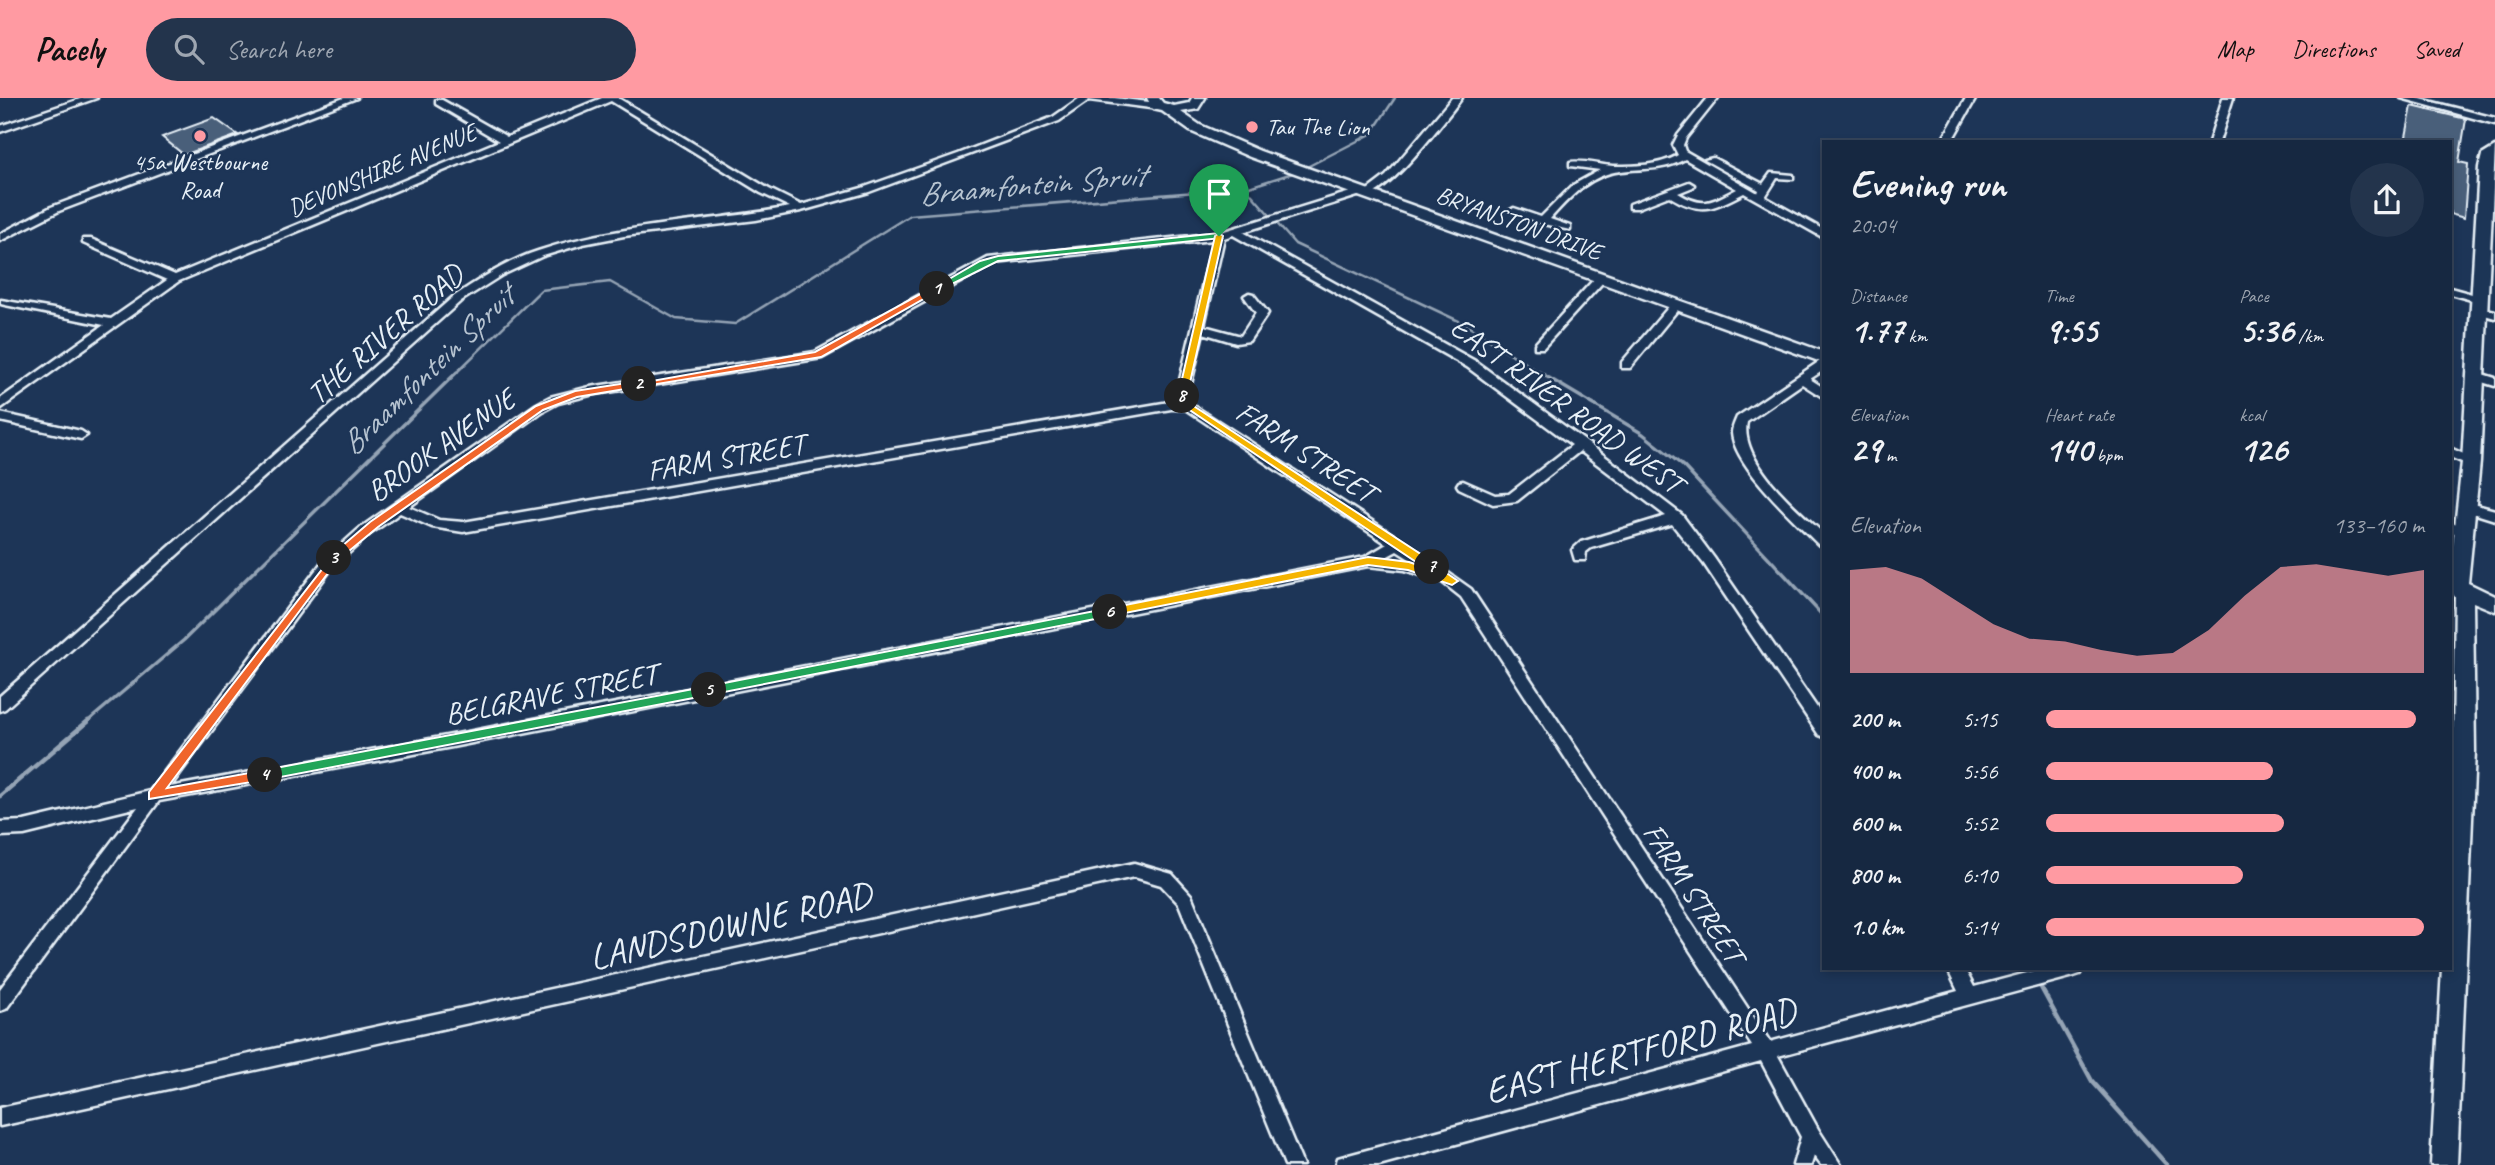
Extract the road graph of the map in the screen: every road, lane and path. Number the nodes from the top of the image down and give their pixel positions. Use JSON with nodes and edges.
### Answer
{"nodes":[{"id":1,"x":92,"y":98,"type":"edge"},
{"id":2,"x":352,"y":98,"type":"edge"},
{"id":3,"x":611,"y":98,"type":"edge"},
{"id":4,"x":1088,"y":98,"type":"edge"},
{"id":5,"x":1457,"y":98,"type":"edge"},
{"id":6,"x":1713,"y":98,"type":"edge"},
{"id":7,"x":1971,"y":98,"type":"edge"},
{"id":8,"x":2228,"y":98,"type":"edge"},
{"id":9,"x":2407,"y":98,"type":"edge"},
{"id":10,"x":1199,"y":100,"type":"edge"},
{"id":11,"x":439,"y":102,"type":"dead end"},
{"id":12,"x":1159,"y":105,"type":"edge"},
{"id":13,"x":2495,"y":121,"type":"edge"},
{"id":14,"x":0,"y":130,"type":"edge"},
{"id":15,"x":1199,"y":130,"type":"junction"},
{"id":16,"x":1947,"y":140,"type":"edge"},
{"id":17,"x":2215,"y":140,"type":"edge"},
{"id":18,"x":506,"y":141,"type":"junction"},
{"id":19,"x":2495,"y":151,"type":"edge"},
{"id":20,"x":1683,"y":156,"type":"junction"},
{"id":21,"x":1710,"y":160,"type":"dead end"},
{"id":22,"x":1573,"y":164,"type":"dead end"},
{"id":23,"x":1619,"y":169,"type":"junction"},
{"id":24,"x":1789,"y":177,"type":"dead end"},
{"id":25,"x":1689,"y":185,"type":"dead end"},
{"id":26,"x":1743,"y":190,"type":"junction"},
{"id":27,"x":765,"y":191,"type":"junction"},
{"id":28,"x":1670,"y":192,"type":"junction"},
{"id":29,"x":1364,"y":193,"type":"junction"},
{"id":30,"x":1762,"y":194,"type":"junction"},
{"id":31,"x":1634,"y":206,"type":"dead end"},
{"id":32,"x":800,"y":208,"type":"junction"},
{"id":33,"x":1514,"y":211,"type":"dead end"},
{"id":34,"x":732,"y":219,"type":"junction"},
{"id":35,"x":1543,"y":221,"type":"junction"},
{"id":36,"x":1566,"y":229,"type":"dead end"},
{"id":37,"x":1236,"y":232,"type":"junction"},
{"id":38,"x":1822,"y":234,"type":"edge"},
{"id":39,"x":1219,"y":236,"type":"junction"},
{"id":40,"x":0,"y":239,"type":"edge"},
{"id":41,"x":87,"y":241,"type":"dead end"},
{"id":42,"x":1601,"y":278,"type":"junction"},
{"id":43,"x":175,"y":279,"type":"junction"},
{"id":44,"x":2452,"y":292,"type":"edge"},
{"id":45,"x":1249,"y":296,"type":"dead end"},
{"id":46,"x":5,"y":302,"type":"dead end"},
{"id":47,"x":2478,"y":304,"type":"junction"},
{"id":48,"x":1676,"y":305,"type":"junction"},
{"id":49,"x":2495,"y":315,"type":"edge"},
{"id":50,"x":113,"y":323,"type":"junction"},
{"id":51,"x":1198,"y":328,"type":"junction"},
{"id":52,"x":1539,"y":346,"type":"dead end"},
{"id":53,"x":1822,"y":357,"type":"edge"},
{"id":54,"x":1626,"y":365,"type":"dead end"},
{"id":55,"x":1822,"y":365,"type":"edge"},
{"id":56,"x":2476,"y":376,"type":"junction"},
{"id":57,"x":1802,"y":379,"type":"junction"},
{"id":58,"x":2495,"y":382,"type":"edge"},
{"id":59,"x":1822,"y":393,"type":"edge"},
{"id":60,"x":1181,"y":404,"type":"junction"},
{"id":61,"x":0,"y":405,"type":"edge"},
{"id":62,"x":0,"y":416,"type":"edge"},
{"id":63,"x":81,"y":435,"type":"dead end"},
{"id":64,"x":1581,"y":444,"type":"junction"},
{"id":65,"x":2452,"y":453,"type":"edge"},
{"id":66,"x":2471,"y":462,"type":"junction"},
{"id":67,"x":1462,"y":485,"type":"dead end"},
{"id":68,"x":400,"y":508,"type":"junction"},
{"id":69,"x":2466,"y":515,"type":"edge"},
{"id":70,"x":2495,"y":515,"type":"edge"},
{"id":71,"x":1677,"y":518,"type":"junction"},
{"id":72,"x":1822,"y":540,"type":"edge"},
{"id":73,"x":1398,"y":544,"type":"junction"},
{"id":74,"x":1580,"y":557,"type":"dead end"},
{"id":75,"x":1368,"y":561,"type":"junction"},
{"id":76,"x":1452,"y":581,"type":"junction"},
{"id":77,"x":2460,"y":586,"type":"edge"},
{"id":78,"x":2495,"y":597,"type":"edge"},
{"id":79,"x":2495,"y":604,"type":"edge"},
{"id":80,"x":2452,"y":628,"type":"edge"},
{"id":81,"x":2462,"y":650,"type":"junction"},
{"id":82,"x":0,"y":705,"type":"edge"},
{"id":83,"x":1822,"y":728,"type":"edge"},
{"id":84,"x":154,"y":796,"type":"junction"},
{"id":85,"x":0,"y":829,"type":"edge"},
{"id":86,"x":2453,"y":893,"type":"edge"},
{"id":87,"x":1956,"y":970,"type":"edge"},
{"id":88,"x":2066,"y":970,"type":"edge"},
{"id":89,"x":1969,"y":995,"type":"junction"},
{"id":90,"x":0,"y":1003,"type":"edge"},
{"id":91,"x":1765,"y":1050,"type":"junction"},
{"id":92,"x":0,"y":1117,"type":"edge"},
{"id":93,"x":1811,"y":1136,"type":"junction"},
{"id":94,"x":1294,"y":1165,"type":"edge"},
{"id":95,"x":1345,"y":1165,"type":"edge"},
{"id":96,"x":1802,"y":1165,"type":"edge"},
{"id":97,"x":1832,"y":1165,"type":"edge"},
{"id":98,"x":2444,"y":1165,"type":"edge"}],
"edges":[{"from":1,"to":14,"type":"street"},
{"from":2,"to":40,"type":"street"},
{"from":3,"to":18,"type":"street","name":"DEVONSHIRE AVENUE"},
{"from":3,"to":27,"type":"street"},
{"from":4,"to":12,"type":"street"},
{"from":4,"to":32,"type":"street","name":"THE RIVER ROAD"},
{"from":5,"to":29,"type":"street","name":"BROOK AVENUE"},
{"from":6,"to":20,"type":"street"},
{"from":7,"to":16,"type":"street"},
{"from":8,"to":17,"type":"street"},
{"from":9,"to":13,"type":"street"},
{"from":10,"to":12,"type":"street"},
{"from":10,"to":15,"type":"street"},
{"from":11,"to":18,"type":"street"},
{"from":12,"to":15,"type":"street","name":"BRYANSTON DRIVE"},
{"from":15,"to":29,"type":"street","name":"BRYANSTON DRIVE"},
{"from":18,"to":43,"type":"street","name":"DEVONSHIRE AVENUE"},
{"from":19,"to":47,"type":"street"},
{"from":20,"to":23,"type":"street"},
{"from":20,"to":26,"type":"street"},
{"from":21,"to":30,"type":"street"},
{"from":22,"to":23,"type":"street"},
{"from":23,"to":35,"type":"street"},
{"from":24,"to":30,"type":"street"},
{"from":25,"to":28,"type":"street"},
{"from":26,"to":28,"type":"street"},
{"from":26,"to":30,"type":"street"},
{"from":27,"to":32,"type":"street"},
{"from":27,"to":34,"type":"street"},
{"from":28,"to":31,"type":"street"},
{"from":29,"to":37,"type":"street","name":"BROOK AVENUE"},
{"from":29,"to":42,"type":"street","name":"BRYANSTON DRIVE"},
{"from":30,"to":38,"type":"street"},
{"from":32,"to":34,"type":"street","name":"THE RIVER ROAD"},
{"from":33,"to":35,"type":"street"},
{"from":34,"to":82,"type":"street","name":"THE RIVER ROAD"},
{"from":35,"to":36,"type":"street"},
{"from":37,"to":39,"type":"street","name":"BROOK AVENUE"},
{"from":37,"to":64,"type":"street","name":"EAST RIVER ROAD WEST"},
{"from":39,"to":51,"type":"street"},
{"from":39,"to":68,"type":"street","name":"BROOK AVENUE"},
{"from":41,"to":43,"type":"street"},
{"from":42,"to":48,"type":"street","name":"BRYANSTON DRIVE"},
{"from":42,"to":52,"type":"street"},
{"from":43,"to":50,"type":"street","name":"DEVONSHIRE AVENUE"},
{"from":44,"to":47,"type":"street"},
{"from":45,"to":51,"type":"street"},
{"from":46,"to":50,"type":"street"},
{"from":47,"to":49,"type":"street"},
{"from":47,"to":56,"type":"street"},
{"from":48,"to":53,"type":"street","name":"BRYANSTON DRIVE"},
{"from":48,"to":54,"type":"street"},
{"from":50,"to":61,"type":"street","name":"DEVONSHIRE AVENUE"},
{"from":51,"to":60,"type":"street"},
{"from":55,"to":57,"type":"street"},
{"from":56,"to":58,"type":"street"},
{"from":56,"to":66,"type":"street"},
{"from":57,"to":59,"type":"street"},
{"from":57,"to":72,"type":"street"},
{"from":60,"to":68,"type":"street","name":"FARM STREET"},
{"from":60,"to":73,"type":"street","name":"FARM STREET"},
{"from":62,"to":63,"type":"street"},
{"from":64,"to":67,"type":"street"},
{"from":64,"to":71,"type":"street","name":"EAST RIVER ROAD WEST"},
{"from":65,"to":66,"type":"street"},
{"from":66,"to":69,"type":"street"},
{"from":68,"to":84,"type":"street","name":"BROOK AVENUE"},
{"from":69,"to":70,"type":"street"},
{"from":69,"to":77,"type":"street"},
{"from":71,"to":74,"type":"street"},
{"from":71,"to":83,"type":"street","name":"EAST RIVER ROAD WEST"},
{"from":73,"to":75,"type":"street","name":"BELGRAVE STREET"},
{"from":73,"to":76,"type":"street","name":"FARM STREET"},
{"from":75,"to":76,"type":"street"},
{"from":75,"to":84,"type":"street","name":"BELGRAVE STREET"},
{"from":76,"to":91,"type":"street","name":"FARM STREET"},
{"from":77,"to":78,"type":"street"},
{"from":77,"to":79,"type":"street"},
{"from":77,"to":81,"type":"street"},
{"from":80,"to":81,"type":"street"},
{"from":81,"to":86,"type":"street"},
{"from":84,"to":85,"type":"street","name":"BELGRAVE STREET"},
{"from":84,"to":90,"type":"street","name":"BROOK AVENUE"},
{"from":86,"to":98,"type":"street"},
{"from":87,"to":89,"type":"street"},
{"from":88,"to":89,"type":"street","name":"EAST HERTFORD ROAD"},
{"from":89,"to":91,"type":"street","name":"EAST HERTFORD ROAD"},
{"from":91,"to":93,"type":"street","name":"FARM STREET"},
{"from":91,"to":95,"type":"street","name":"EAST HERTFORD ROAD"},
{"from":92,"to":94,"type":"street","name":"LANDSDOWNE ROAD"},
{"from":93,"to":96,"type":"street"},
{"from":93,"to":97,"type":"street","name":"FARM STREET"}]}
